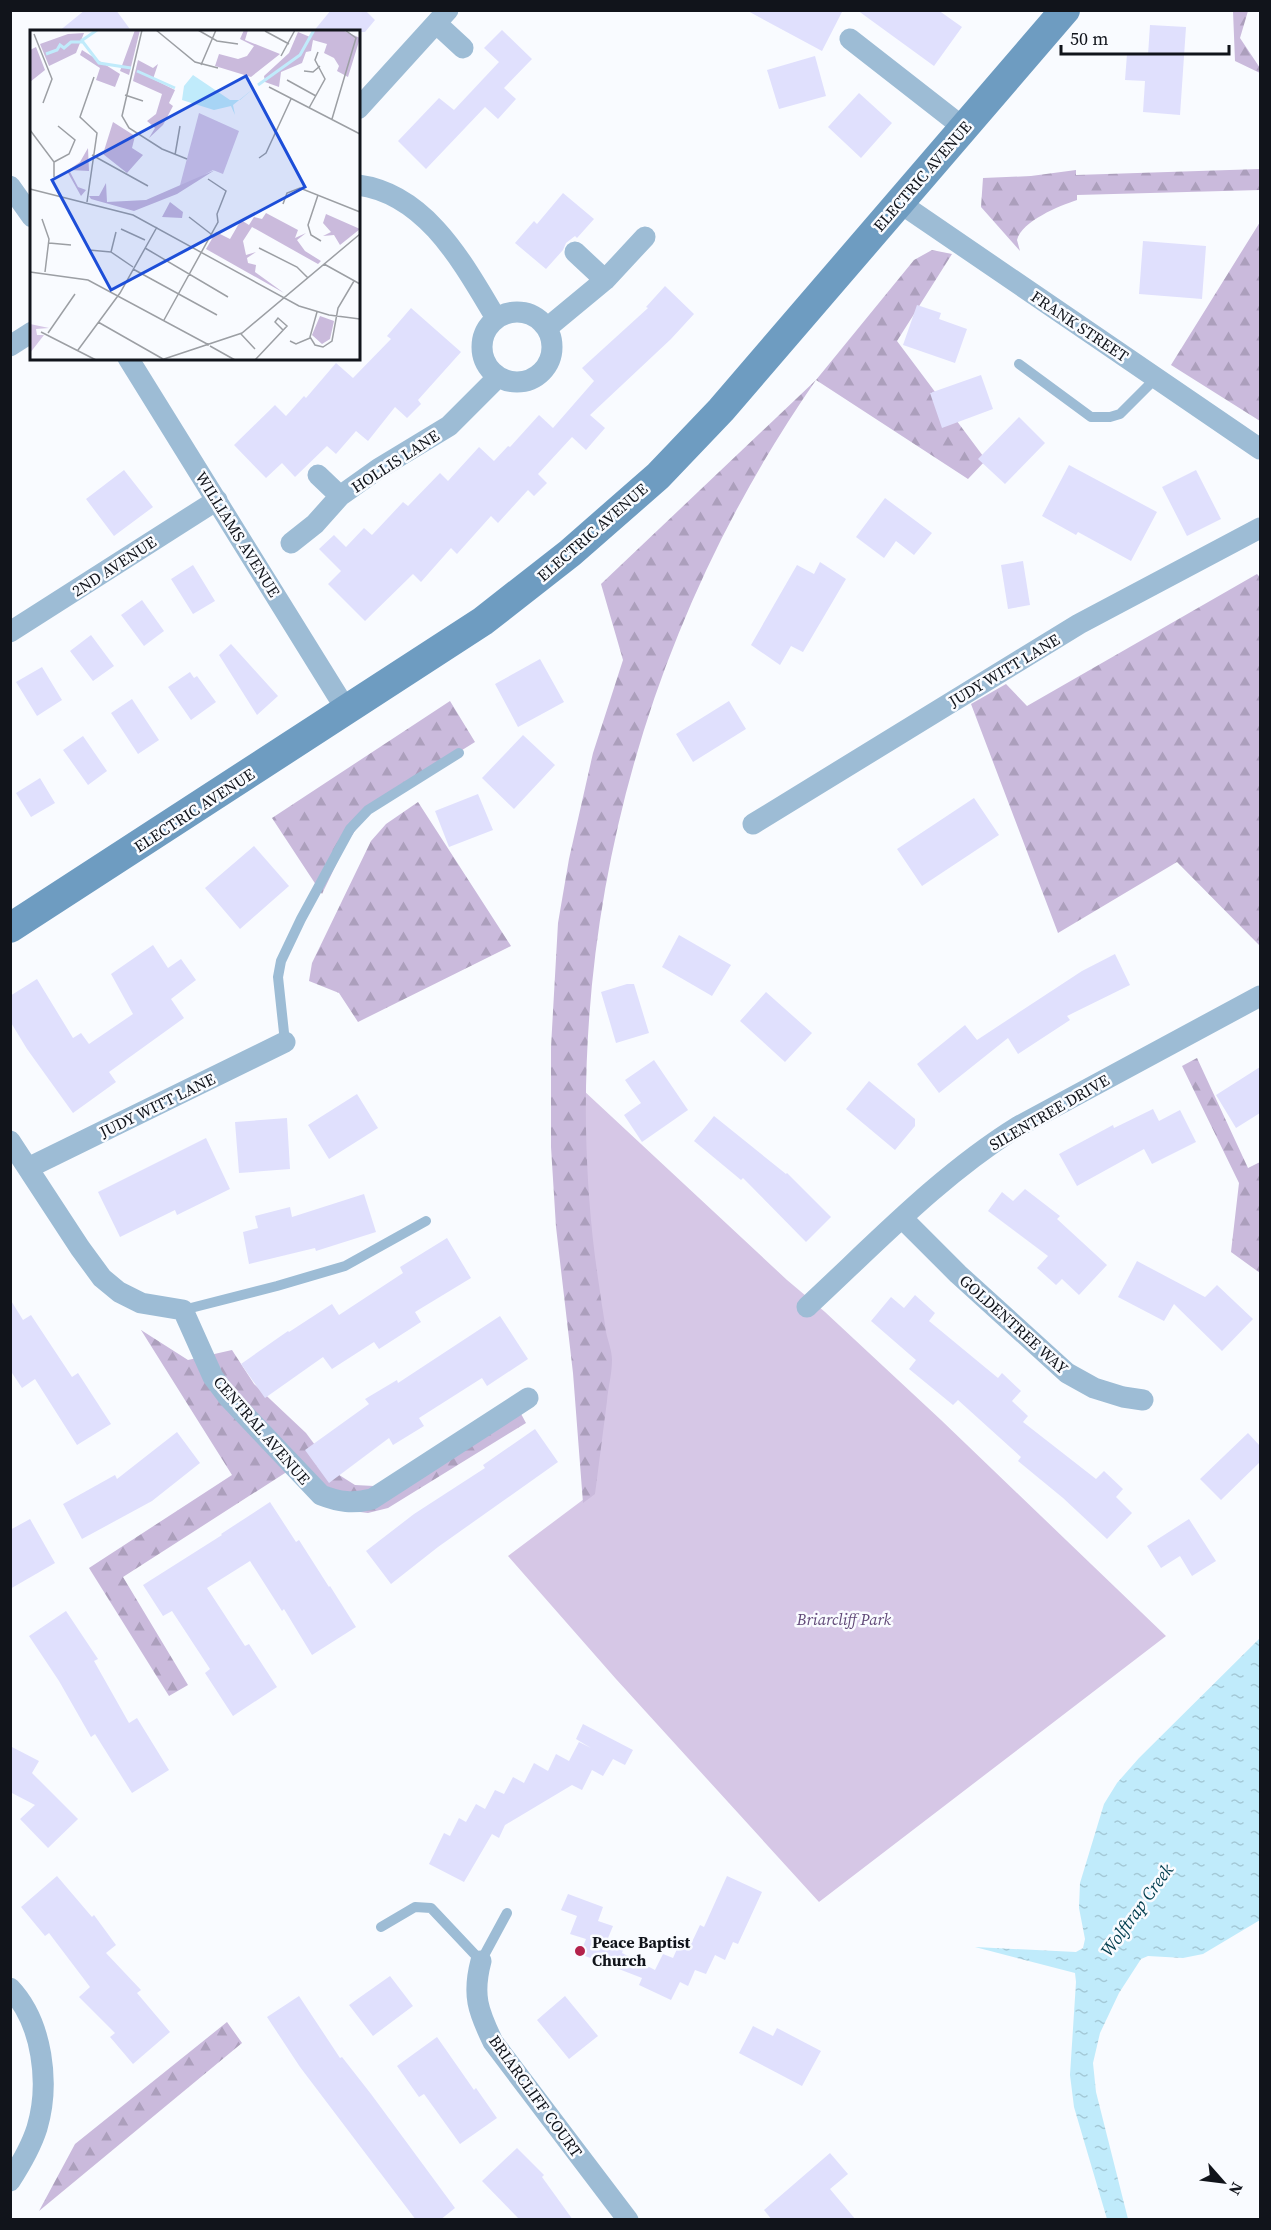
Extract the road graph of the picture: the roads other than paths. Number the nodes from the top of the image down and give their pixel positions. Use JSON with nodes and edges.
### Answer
{"nodes":[{"id":1,"x":1065,"y":10,"type":"edge"},
{"id":2,"x":442,"y":17,"type":"edge"},
{"id":3,"x":850,"y":39,"type":"dead end"},
{"id":4,"x":463,"y":48,"type":"dead end"},
{"id":5,"x":360,"y":107,"type":"edge"},
{"id":6,"x":964,"y":128,"type":"junction"},
{"id":7,"x":10,"y":186,"type":"edge"},
{"id":8,"x":360,"y":186,"type":"edge"},
{"id":9,"x":900,"y":203,"type":"junction"},
{"id":10,"x":30,"y":214,"type":"edge"},
{"id":11,"x":645,"y":237,"type":"dead end"},
{"id":12,"x":575,"y":252,"type":"dead end"},
{"id":13,"x":604,"y":280,"type":"junction"},
{"id":14,"x":496,"y":318,"type":"junction"},
{"id":15,"x":547,"y":328,"type":"junction"},
{"id":16,"x":30,"y":333,"type":"edge"},
{"id":17,"x":10,"y":346,"type":"edge"},
{"id":18,"x":129,"y":360,"type":"edge"},
{"id":19,"x":1019,"y":364,"type":"dead end"},
{"id":20,"x":498,"y":377,"type":"junction"},
{"id":21,"x":1156,"y":378,"type":"junction"},
{"id":22,"x":1260,"y":449,"type":"edge"},
{"id":23,"x":318,"y":475,"type":"dead end"},
{"id":24,"x":340,"y":496,"type":"junction"},
{"id":25,"x":217,"y":500,"type":"junction"},
{"id":26,"x":1260,"y":528,"type":"edge"},
{"id":27,"x":291,"y":543,"type":"dead end"},
{"id":28,"x":10,"y":632,"type":"edge"},
{"id":29,"x":347,"y":711,"type":"junction"},
{"id":30,"x":459,"y":753,"type":"dead end"},
{"id":31,"x":753,"y":824,"type":"dead end"},
{"id":32,"x":10,"y":928,"type":"edge"},
{"id":33,"x":1260,"y":996,"type":"edge"},
{"id":34,"x":285,"y":1042,"type":"joint"},
{"id":35,"x":10,"y":1141,"type":"edge"},
{"id":36,"x":28,"y":1168,"type":"junction"},
{"id":37,"x":902,"y":1218,"type":"junction"},
{"id":38,"x":426,"y":1221,"type":"dead end"},
{"id":39,"x":807,"y":1307,"type":"dead end"},
{"id":40,"x":183,"y":1310,"type":"junction"},
{"id":41,"x":528,"y":1398,"type":"dead end"},
{"id":42,"x":1143,"y":1400,"type":"dead end"},
{"id":43,"x":507,"y":1913,"type":"dead end"},
{"id":44,"x":381,"y":1927,"type":"dead end"},
{"id":45,"x":481,"y":1961,"type":"junction"},
{"id":46,"x":10,"y":1988,"type":"edge"},
{"id":47,"x":10,"y":2181,"type":"edge"},
{"id":48,"x":628,"y":2220,"type":"edge"}],
"edges":[{"from":1,"to":6,"type":"street","name":"ELECTRIC AVENUE"},
{"from":2,"to":4,"type":"street"},
{"from":2,"to":5,"type":"street"},
{"from":3,"to":6,"type":"street"},
{"from":6,"to":9,"type":"street","name":"ELECTRIC AVENUE"},
{"from":7,"to":10,"type":"street"},
{"from":8,"to":14,"type":"street"},
{"from":9,"to":21,"type":"street","name":"FRANK STREET"},
{"from":9,"to":29,"type":"street","name":"ELECTRIC AVENUE"},
{"from":11,"to":13,"type":"street"},
{"from":12,"to":13,"type":"street"},
{"from":13,"to":15,"type":"street"},
{"from":14,"to":15,"type":"street"},
{"from":14,"to":20,"type":"street"},
{"from":15,"to":20,"type":"street"},
{"from":16,"to":17,"type":"street"},
{"from":18,"to":25,"type":"street","name":"WILLIAMS AVENUE"},
{"from":19,"to":21,"type":"lane"},
{"from":20,"to":24,"type":"street","name":"HOLLIS LANE"},
{"from":21,"to":22,"type":"street","name":"FRANK STREET"},
{"from":23,"to":24,"type":"street"},
{"from":24,"to":27,"type":"street","name":"HOLLIS LANE"},
{"from":25,"to":28,"type":"street","name":"2ND AVENUE"},
{"from":25,"to":29,"type":"street","name":"WILLIAMS AVENUE"},
{"from":26,"to":31,"type":"street","name":"JUDY WITT LANE"},
{"from":29,"to":32,"type":"street","name":"ELECTRIC AVENUE"},
{"from":30,"to":34,"type":"lane"},
{"from":33,"to":37,"type":"street","name":"SILENTREE DRIVE"},
{"from":34,"to":36,"type":"street","name":"JUDY WITT LANE"},
{"from":35,"to":36,"type":"street"},
{"from":36,"to":40,"type":"street"},
{"from":37,"to":39,"type":"street","name":"SILENTREE DRIVE"},
{"from":37,"to":42,"type":"street","name":"GOLDENTREE WAY"},
{"from":38,"to":40,"type":"lane"},
{"from":40,"to":41,"type":"street","name":"CENTRAL AVENUE"},
{"from":43,"to":45,"type":"lane"},
{"from":44,"to":45,"type":"lane"},
{"from":45,"to":48,"type":"street","name":"BRIARCLIFF COURT"},
{"from":46,"to":47,"type":"street"}]}
